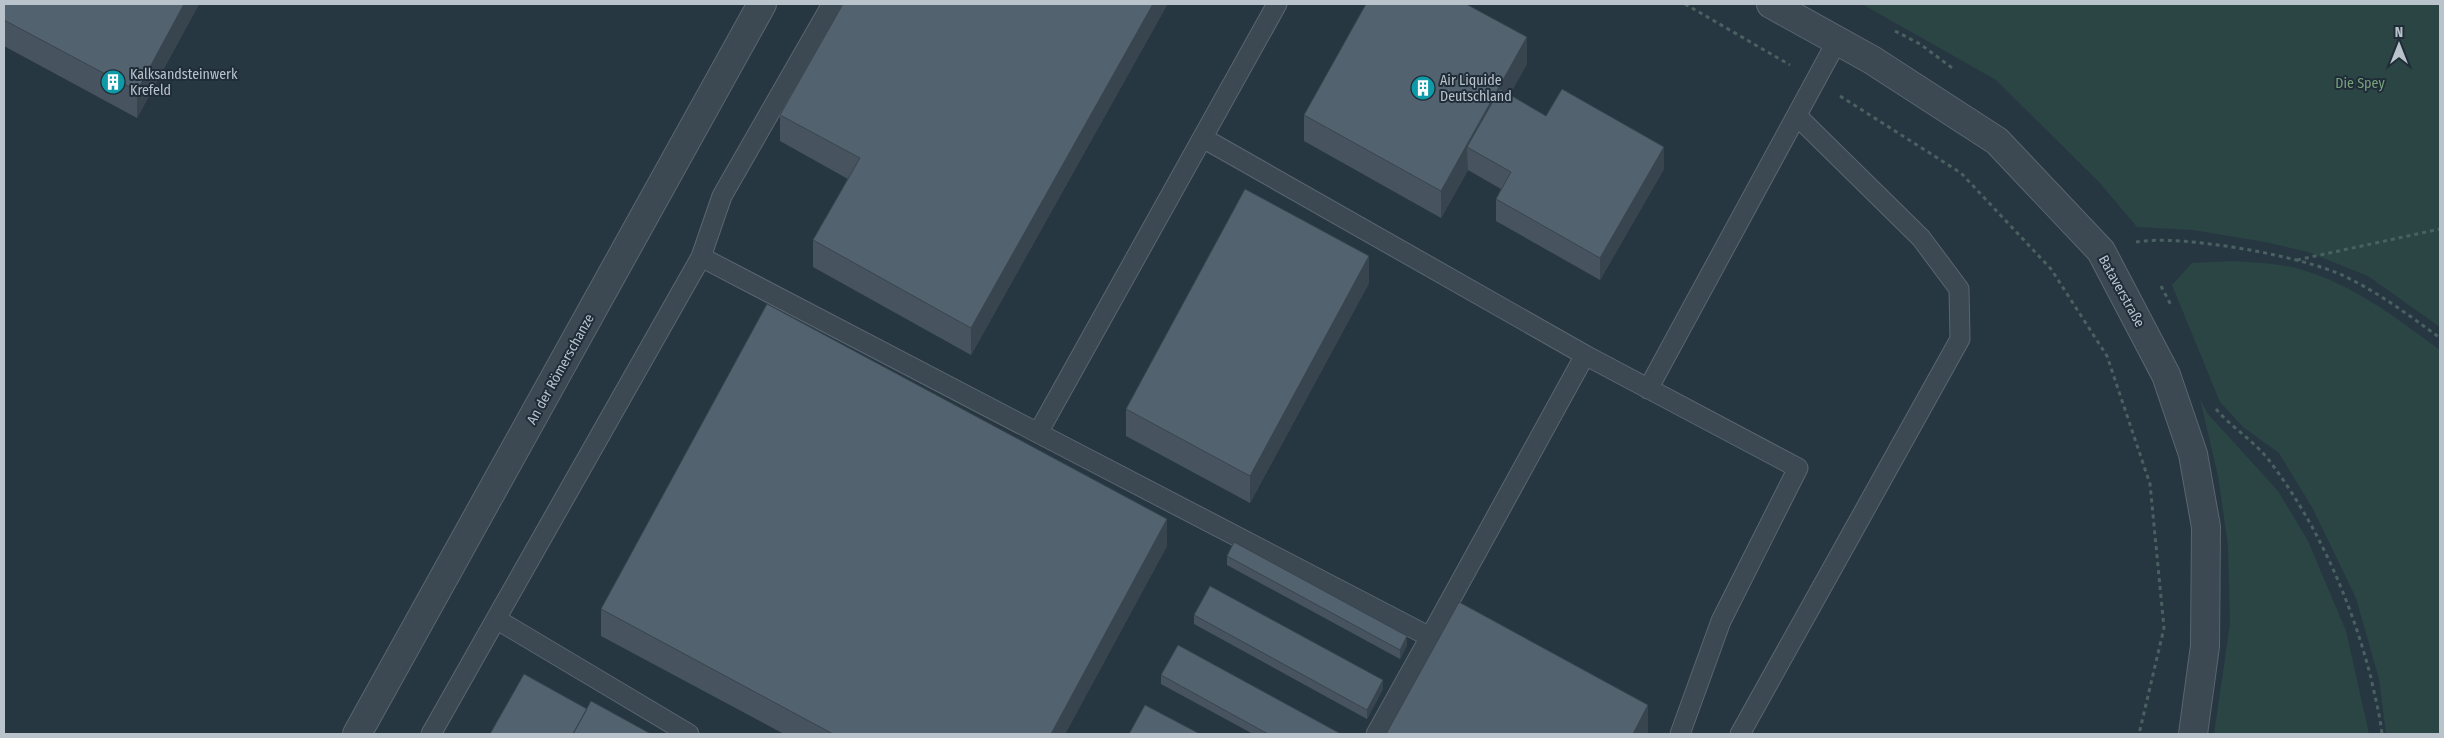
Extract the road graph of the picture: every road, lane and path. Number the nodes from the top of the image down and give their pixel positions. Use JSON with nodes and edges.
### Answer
{"nodes":[{"id":1,"x":762,"y":4,"type":"edge"},
{"id":2,"x":832,"y":4,"type":"edge"},
{"id":3,"x":1277,"y":4,"type":"edge"},
{"id":4,"x":1684,"y":4,"type":"edge"},
{"id":5,"x":1771,"y":4,"type":"edge"},
{"id":6,"x":1837,"y":41,"type":"junction"},
{"id":7,"x":1816,"y":81,"type":"junction"},
{"id":8,"x":1796,"y":116,"type":"junction"},
{"id":9,"x":1203,"y":138,"type":"junction"},
{"id":10,"x":2440,"y":229,"type":"edge"},
{"id":11,"x":2138,"y":251,"type":"dead end"},
{"id":12,"x":701,"y":257,"type":"junction"},
{"id":13,"x":2296,"y":260,"type":"junction"},
{"id":14,"x":2158,"y":281,"type":"dead end"},
{"id":15,"x":2175,"y":314,"type":"dead end"},
{"id":16,"x":2440,"y":338,"type":"edge"},
{"id":17,"x":1585,"y":355,"type":"junction"},
{"id":18,"x":1648,"y":389,"type":"junction"},
{"id":19,"x":2214,"y":406,"type":"dead end"},
{"id":20,"x":1038,"y":433,"type":"junction"},
{"id":21,"x":496,"y":619,"type":"junction"},
{"id":22,"x":1430,"y":637,"type":"junction"},
{"id":23,"x":357,"y":734,"type":"edge"},
{"id":24,"x":431,"y":734,"type":"edge"},
{"id":25,"x":689,"y":734,"type":"edge"},
{"id":26,"x":1376,"y":734,"type":"edge"},
{"id":27,"x":1680,"y":734,"type":"edge"},
{"id":28,"x":1740,"y":734,"type":"edge"},
{"id":29,"x":2139,"y":734,"type":"edge"},
{"id":30,"x":2193,"y":734,"type":"edge"},
{"id":31,"x":2382,"y":734,"type":"edge"}],
"edges":[{"from":1,"to":23,"type":"street","name":"An der Römerschanze"},
{"from":2,"to":12,"type":"lane"},
{"from":3,"to":9,"type":"lane"},
{"from":4,"to":7,"type":"path"},
{"from":5,"to":6,"type":"street","name":"Bataverstraße"},
{"from":6,"to":7,"type":"lane"},
{"from":6,"to":30,"type":"street","name":"Bataverstraße"},
{"from":7,"to":8,"type":"lane"},
{"from":7,"to":29,"type":"path"},
{"from":8,"to":18,"type":"lane"},
{"from":8,"to":28,"type":"lane"},
{"from":9,"to":17,"type":"lane"},
{"from":9,"to":20,"type":"lane"},
{"from":10,"to":13,"type":"path"},
{"from":11,"to":13,"type":"path"},
{"from":12,"to":20,"type":"lane"},
{"from":12,"to":21,"type":"lane"},
{"from":13,"to":16,"type":"path"},
{"from":14,"to":15,"type":"path"},
{"from":17,"to":18,"type":"lane"},
{"from":17,"to":22,"type":"lane"},
{"from":18,"to":27,"type":"lane"},
{"from":19,"to":31,"type":"path"},
{"from":20,"to":22,"type":"lane"},
{"from":21,"to":24,"type":"lane"},
{"from":21,"to":25,"type":"lane"},
{"from":22,"to":26,"type":"lane"}]}
